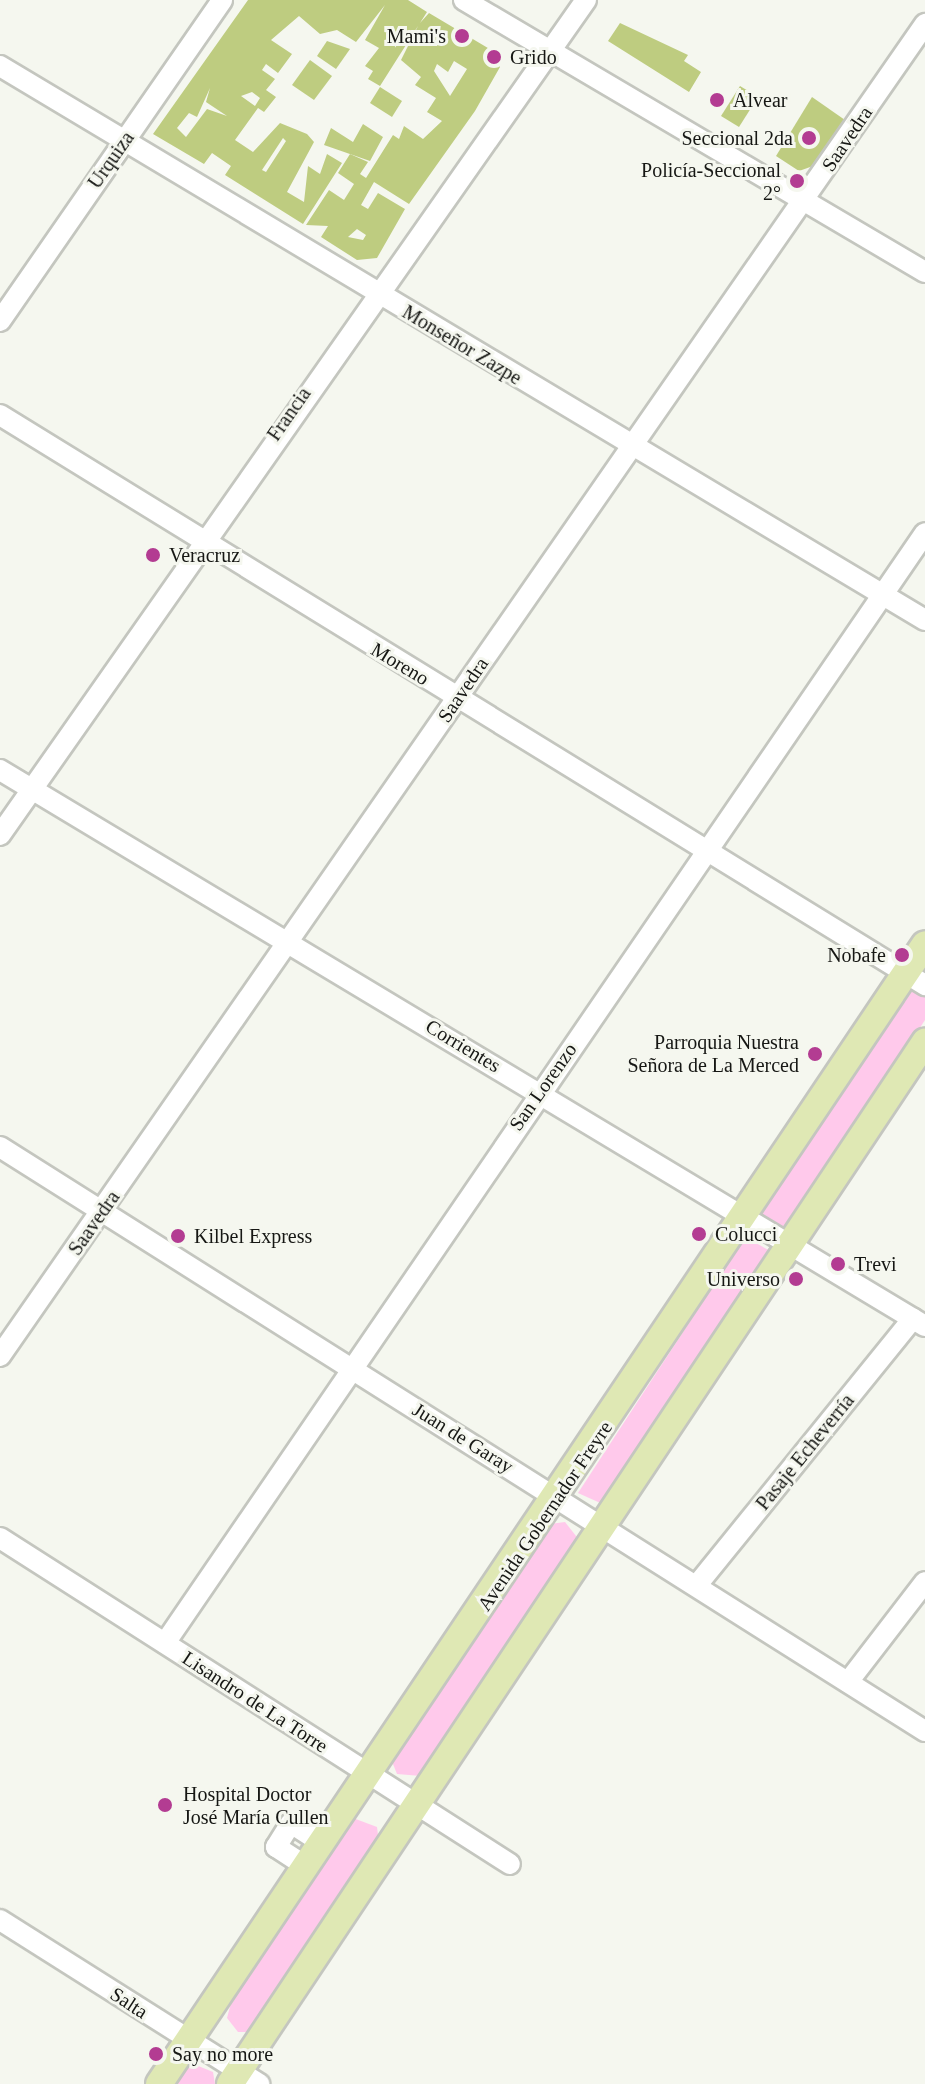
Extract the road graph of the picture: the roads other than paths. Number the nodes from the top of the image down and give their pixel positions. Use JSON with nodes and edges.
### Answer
{"nodes":[{"id":1,"x":222,"y":0,"type":"edge"},
{"id":2,"x":464,"y":0,"type":"edge"},
{"id":3,"x":586,"y":0,"type":"edge"},
{"id":4,"x":925,"y":24,"type":"edge"},
{"id":5,"x":550,"y":51,"type":"junction"},
{"id":6,"x":0,"y":66,"type":"edge"},
{"id":7,"x":124,"y":141,"type":"junction"},
{"id":8,"x":805,"y":200,"type":"junction"},
{"id":9,"x":925,"y":272,"type":"edge"},
{"id":10,"x":374,"y":293,"type":"junction"},
{"id":11,"x":0,"y":321,"type":"edge"},
{"id":12,"x":0,"y":415,"type":"edge"},
{"id":13,"x":630,"y":444,"type":"junction"},
{"id":14,"x":925,"y":533,"type":"edge"},
{"id":15,"x":199,"y":541,"type":"junction"},
{"id":16,"x":883,"y":594,"type":"junction"},
{"id":17,"x":925,"y":620,"type":"edge"},
{"id":18,"x":458,"y":699,"type":"junction"},
{"id":19,"x":0,"y":770,"type":"edge"},
{"id":20,"x":32,"y":789,"type":"junction"},
{"id":21,"x":0,"y":835,"type":"edge"},
{"id":22,"x":707,"y":851,"type":"junction"},
{"id":23,"x":290,"y":941,"type":"junction"},
{"id":24,"x":925,"y":944,"type":"edge"},
{"id":25,"x":915,"y":979,"type":"edge"},
{"id":26,"x":925,"y":1042,"type":"edge"},
{"id":27,"x":539,"y":1093,"type":"junction"},
{"id":28,"x":0,"y":1147,"type":"edge"},
{"id":29,"x":102,"y":1212,"type":"junction"},
{"id":30,"x":743,"y":1218,"type":"junction"},
{"id":31,"x":791,"y":1246,"type":"junction"},
{"id":32,"x":919,"y":1322,"type":"edge"},
{"id":33,"x":0,"y":1356,"type":"edge"},
{"id":34,"x":349,"y":1366,"type":"junction"},
{"id":35,"x":558,"y":1498,"type":"junction"},
{"id":36,"x":604,"y":1527,"type":"junction"},
{"id":37,"x":0,"y":1538,"type":"edge"},
{"id":38,"x":925,"y":1582,"type":"edge"},
{"id":39,"x":697,"y":1585,"type":"junction"},
{"id":40,"x":165,"y":1643,"type":"junction"},
{"id":41,"x":848,"y":1682,"type":"junction"},
{"id":42,"x":925,"y":1731,"type":"edge"},
{"id":43,"x":368,"y":1777,"type":"junction"},
{"id":44,"x":418,"y":1804,"type":"junction"},
{"id":45,"x":323,"y":1844,"type":"junction"},
{"id":46,"x":510,"y":1864,"type":"dead end"},
{"id":47,"x":307,"y":1867,"type":"junction"},
{"id":48,"x":0,"y":1920,"type":"edge"},
{"id":49,"x":189,"y":2041,"type":"junction"},
{"id":50,"x":242,"y":2080,"type":"edge"},
{"id":51,"x":159,"y":2084,"type":"edge"}],
"edges":[{"from":1,"to":7,"type":"street","name":"Urquiza"},
{"from":2,"to":5,"type":"street"},
{"from":3,"to":5,"type":"street","name":"Francia"},
{"from":4,"to":8,"type":"street","name":"Saavedra"},
{"from":5,"to":8,"type":"street"},
{"from":5,"to":10,"type":"street","name":"Francia"},
{"from":6,"to":7,"type":"street","name":"Monseñor Zazpe"},
{"from":7,"to":10,"type":"street","name":"Monseñor Zazpe"},
{"from":7,"to":11,"type":"street","name":"Urquiza"},
{"from":8,"to":9,"type":"street"},
{"from":8,"to":13,"type":"street","name":"Saavedra"},
{"from":10,"to":13,"type":"street","name":"Monseñor Zazpe"},
{"from":10,"to":15,"type":"street","name":"Francia"},
{"from":12,"to":15,"type":"street","name":"Moreno"},
{"from":13,"to":16,"type":"street","name":"Monseñor Zazpe"},
{"from":13,"to":18,"type":"street","name":"Saavedra"},
{"from":14,"to":16,"type":"street","name":"San Lorenzo"},
{"from":15,"to":18,"type":"street","name":"Moreno"},
{"from":15,"to":20,"type":"street","name":"Francia"},
{"from":16,"to":17,"type":"street","name":"Monseñor Zazpe"},
{"from":16,"to":22,"type":"street","name":"San Lorenzo"},
{"from":18,"to":22,"type":"street","name":"Moreno"},
{"from":18,"to":23,"type":"street","name":"Saavedra"},
{"from":19,"to":20,"type":"street","name":"Corrientes"},
{"from":20,"to":21,"type":"street","name":"Francia"},
{"from":20,"to":23,"type":"street","name":"Corrientes"},
{"from":22,"to":25,"type":"street","name":"Moreno"},
{"from":22,"to":27,"type":"street","name":"San Lorenzo"},
{"from":23,"to":27,"type":"street","name":"Corrientes"},
{"from":23,"to":29,"type":"street","name":"Saavedra"},
{"from":24,"to":25,"type":"main road","name":"Avenida Gobernador Freyre"},
{"from":25,"to":30,"type":"main road","name":"Avenida Gobernador Freyre"},
{"from":26,"to":31,"type":"main road"},
{"from":27,"to":30,"type":"street","name":"Corrientes"},
{"from":27,"to":34,"type":"street","name":"San Lorenzo"},
{"from":28,"to":29,"type":"street","name":"Juan de Garay"},
{"from":29,"to":33,"type":"street","name":"Saavedra"},
{"from":29,"to":34,"type":"street","name":"Juan de Garay"},
{"from":30,"to":31,"type":"street","name":"Corrientes"},
{"from":30,"to":35,"type":"main road","name":"Avenida Gobernador Freyre"},
{"from":31,"to":32,"type":"street","name":"Corrientes"},
{"from":31,"to":36,"type":"main road"},
{"from":32,"to":39,"type":"street","name":"Pasaje Echeverría"},
{"from":34,"to":35,"type":"street","name":"Juan de Garay"},
{"from":34,"to":40,"type":"street","name":"San Lorenzo"},
{"from":35,"to":36,"type":"street","name":"Juan de Garay"},
{"from":35,"to":43,"type":"main road","name":"Avenida Gobernador Freyre"},
{"from":36,"to":39,"type":"street","name":"Juan de Garay"},
{"from":36,"to":44,"type":"main road"},
{"from":37,"to":40,"type":"street","name":"Lisandro de La Torre"},
{"from":38,"to":41,"type":"street"},
{"from":39,"to":41,"type":"street","name":"Juan de Garay"},
{"from":40,"to":43,"type":"street","name":"Lisandro de La Torre"},
{"from":41,"to":42,"type":"street","name":"Juan de Garay"},
{"from":43,"to":44,"type":"street","name":"Lisandro de La Torre"},
{"from":43,"to":45,"type":"main road","name":"Avenida Gobernador Freyre"},
{"from":44,"to":46,"type":"street","name":"Lisandro de La Torre"},
{"from":44,"to":50,"type":"main road"},
{"from":45,"to":47,"type":"main road","name":"Avenida Gobernador Freyre"},
{"from":45,"to":47,"type":"street"},
{"from":47,"to":49,"type":"main road","name":"Avenida Gobernador Freyre"},
{"from":48,"to":49,"type":"street","name":"Salta"},
{"from":49,"to":50,"type":"street","name":"Salta"},
{"from":49,"to":51,"type":"main road","name":"Avenida Gobernador Freyre"}]}
